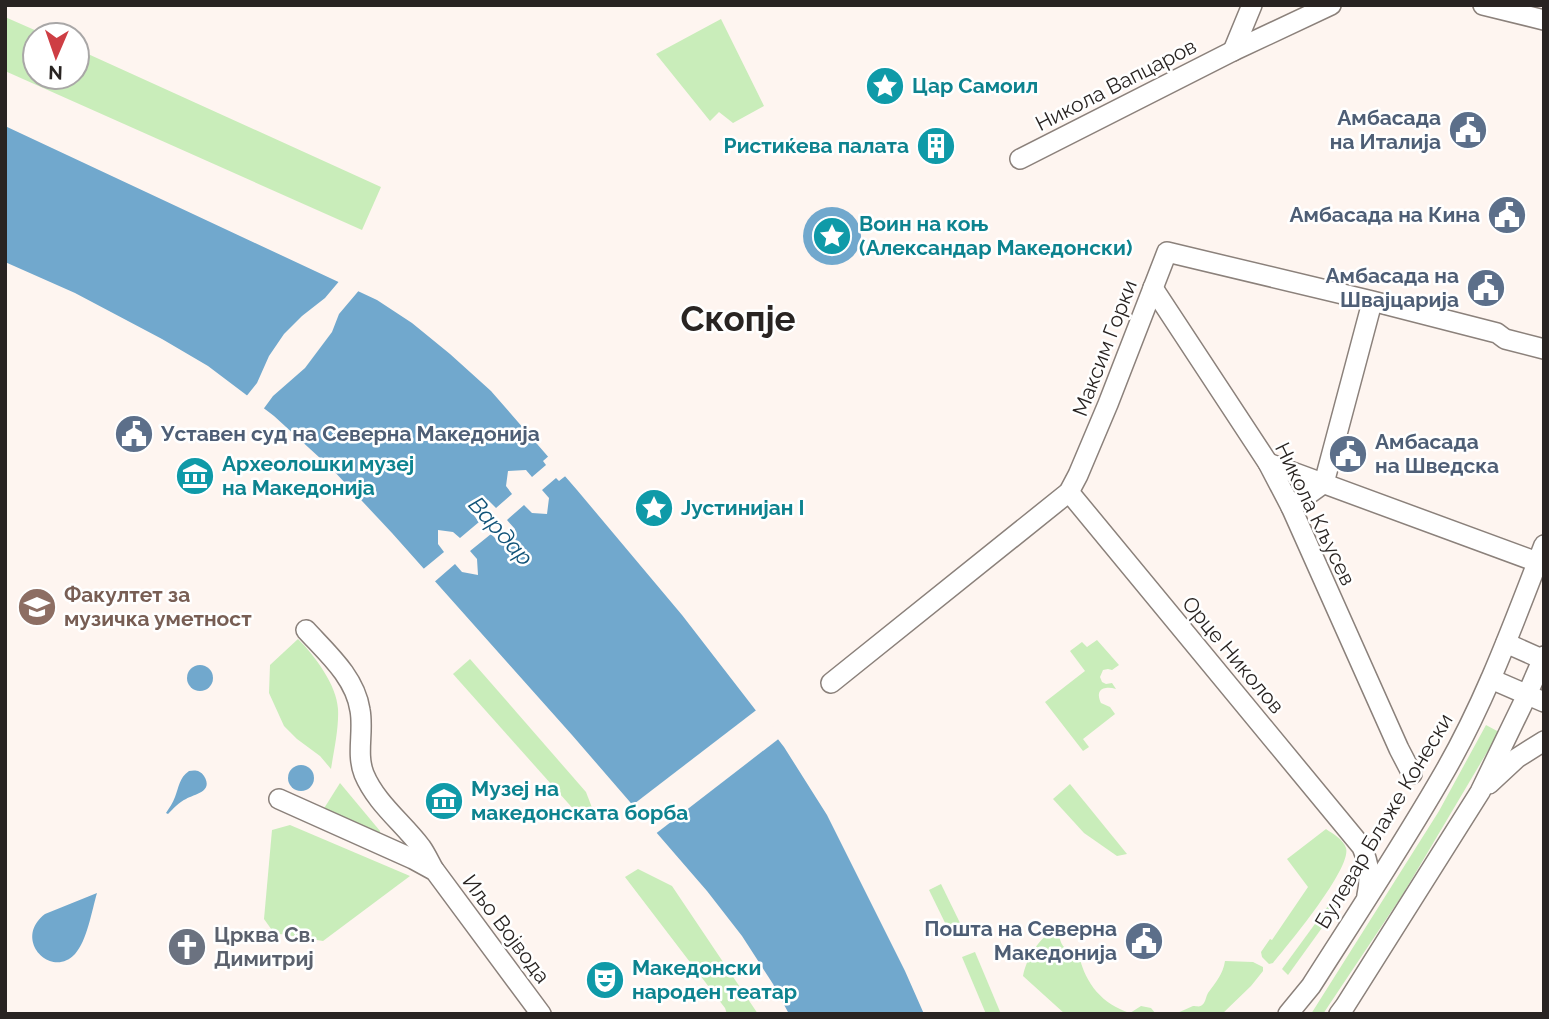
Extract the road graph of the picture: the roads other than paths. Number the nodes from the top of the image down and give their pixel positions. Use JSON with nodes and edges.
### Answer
{"nodes":[{"id":1,"x":1252,"y":5,"type":"edge"},
{"id":2,"x":1483,"y":5,"type":"edge"},
{"id":3,"x":1320,"y":7,"type":"edge"},
{"id":4,"x":1544,"y":20,"type":"edge"},
{"id":5,"x":1233,"y":51,"type":"junction"},
{"id":6,"x":1020,"y":159,"type":"dead end"},
{"id":7,"x":1153,"y":288,"type":"junction"},
{"id":8,"x":1371,"y":305,"type":"junction"},
{"id":9,"x":1497,"y":333,"type":"junction"},
{"id":10,"x":1544,"y":340,"type":"edge"},
{"id":11,"x":1544,"y":349,"type":"edge"},
{"id":12,"x":1268,"y":463,"type":"junction"},
{"id":13,"x":1324,"y":483,"type":"junction"},
{"id":14,"x":1069,"y":492,"type":"junction"},
{"id":15,"x":1291,"y":507,"type":"junction"},
{"id":16,"x":1541,"y":554,"type":"edge"},
{"id":17,"x":306,"y":630,"type":"dead end"},
{"id":18,"x":1506,"y":643,"type":"junction"},
{"id":19,"x":1543,"y":658,"type":"edge"},
{"id":20,"x":1491,"y":679,"type":"junction"},
{"id":21,"x":831,"y":683,"type":"dead end"},
{"id":22,"x":1535,"y":699,"type":"edge"},
{"id":23,"x":1544,"y":741,"type":"edge"},
{"id":24,"x":1412,"y":774,"type":"dead end"},
{"id":25,"x":1480,"y":792,"type":"junction"},
{"id":26,"x":279,"y":799,"type":"dead end"},
{"id":27,"x":1406,"y":834,"type":"junction"},
{"id":28,"x":1362,"y":847,"type":"junction"},
{"id":29,"x":435,"y":871,"type":"junction"},
{"id":30,"x":1367,"y":898,"type":"junction"},
{"id":31,"x":1311,"y":986,"type":"junction"},
{"id":32,"x":1342,"y":1011,"type":"edge"},
{"id":33,"x":541,"y":1014,"type":"edge"},
{"id":34,"x":1288,"y":1014,"type":"edge"},
{"id":35,"x":1301,"y":1014,"type":"edge"}],
"edges":[{"from":1,"to":5,"type":"street"},
{"from":2,"to":4,"type":"street"},
{"from":3,"to":5,"type":"street","name":"Никола Вапцаров"},
{"from":5,"to":6,"type":"street","name":"Никола Вапцаров"},
{"from":7,"to":8,"type":"street","name":"Максим Горки"},
{"from":7,"to":12,"type":"street","name":"Никола Кљусев"},
{"from":7,"to":14,"type":"street","name":"Максим Горки"},
{"from":8,"to":9,"type":"street","name":"Максим Горки"},
{"from":8,"to":13,"type":"street"},
{"from":9,"to":10,"type":"street","name":"Максим Горки"},
{"from":9,"to":11,"type":"street","name":"Максим Горки"},
{"from":12,"to":13,"type":"street"},
{"from":12,"to":15,"type":"street","name":"Никола Кљусев"},
{"from":13,"to":15,"type":"street"},
{"from":13,"to":16,"type":"street"},
{"from":14,"to":21,"type":"street","name":"Максим Горки"},
{"from":14,"to":28,"type":"street","name":"Орце Николов"},
{"from":15,"to":24,"type":"street","name":"Никола Кљусев"},
{"from":16,"to":18,"type":"street","name":"Булевар Блаже Конески"},
{"from":17,"to":29,"type":"street","name":"Иљо Војвода"},
{"from":18,"to":19,"type":"street"},
{"from":18,"to":20,"type":"street","name":"Булевар Блаже Конески"},
{"from":19,"to":22,"type":"street"},
{"from":20,"to":22,"type":"street"},
{"from":20,"to":27,"type":"street","name":"Булевар Блаже Конески"},
{"from":22,"to":25,"type":"street"},
{"from":23,"to":25,"type":"street"},
{"from":25,"to":32,"type":"street"},
{"from":26,"to":29,"type":"street","name":"Иљо Војвода"},
{"from":27,"to":28,"type":"street"},
{"from":27,"to":30,"type":"street","name":"Булевар Блаже Конески"},
{"from":28,"to":30,"type":"street","name":"Орце Николов"},
{"from":29,"to":33,"type":"street","name":"Иљо Војвода"},
{"from":30,"to":31,"type":"street","name":"Булевар Блаже Конески"},
{"from":31,"to":34,"type":"street","name":"Булевар Блаже Конески"},
{"from":31,"to":35,"type":"street"}]}
